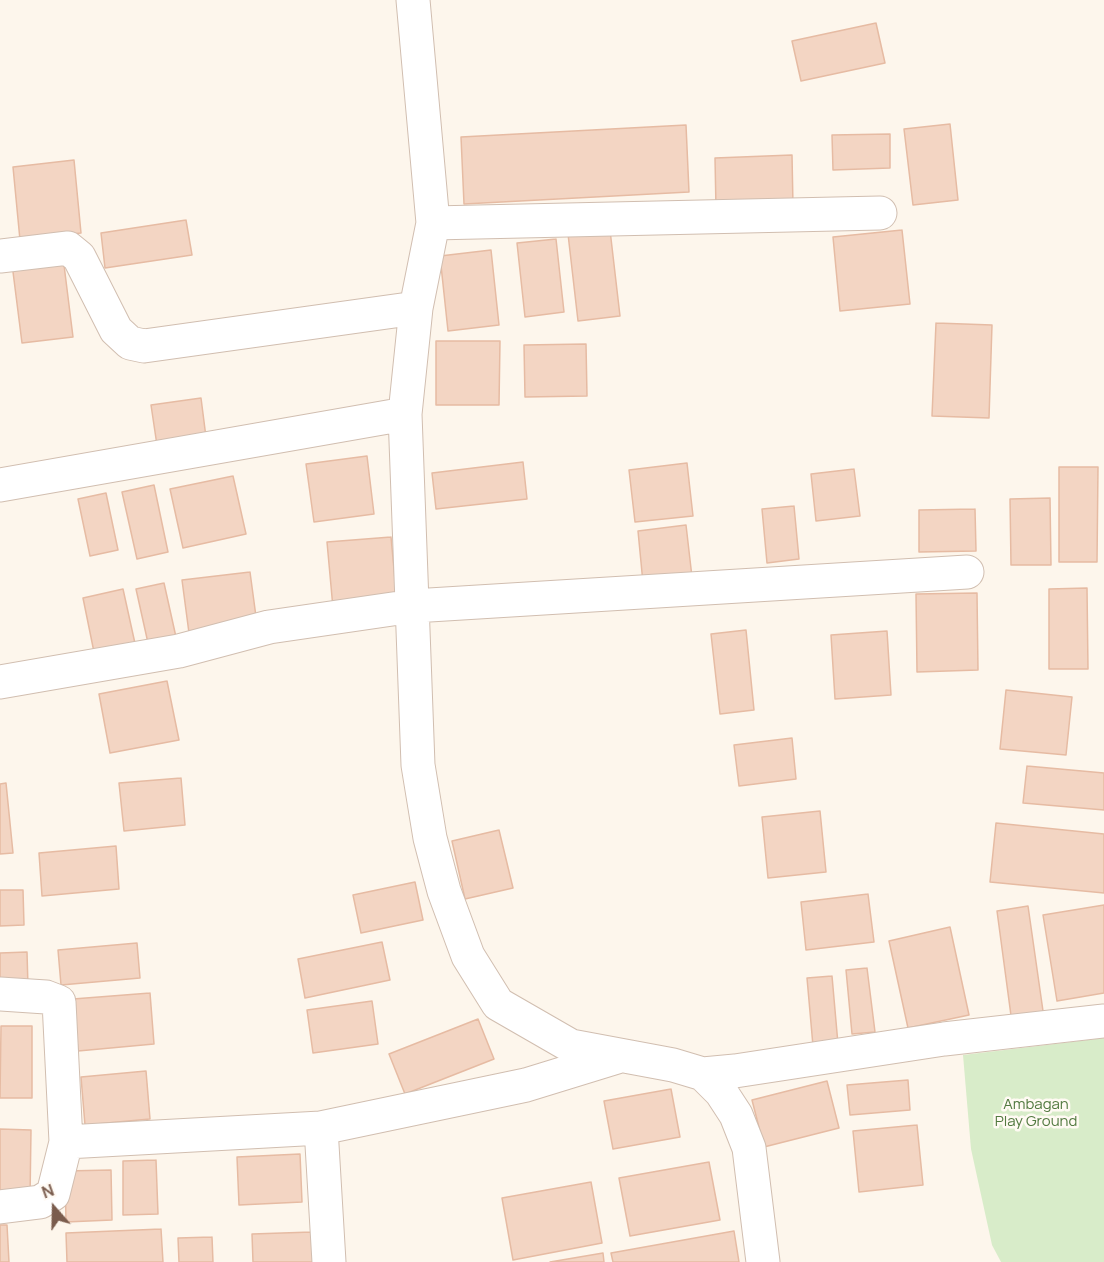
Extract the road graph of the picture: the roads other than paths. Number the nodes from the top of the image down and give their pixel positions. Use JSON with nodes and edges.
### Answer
{"nodes":[{"id":1,"x":413,"y":0,"type":"edge"},
{"id":2,"x":880,"y":213,"type":"dead end"},
{"id":3,"x":433,"y":223,"type":"junction"},
{"id":4,"x":0,"y":256,"type":"edge"},
{"id":5,"x":416,"y":308,"type":"junction"},
{"id":6,"x":405,"y":414,"type":"junction"},
{"id":7,"x":0,"y":485,"type":"edge"},
{"id":8,"x":967,"y":572,"type":"dead end"},
{"id":9,"x":413,"y":606,"type":"junction"},
{"id":10,"x":0,"y":682,"type":"edge"},
{"id":11,"x":0,"y":994,"type":"edge"},
{"id":12,"x":1104,"y":1021,"type":"edge"},
{"id":13,"x":622,"y":1055,"type":"junction"},
{"id":14,"x":703,"y":1074,"type":"junction"},
{"id":15,"x":321,"y":1128,"type":"junction"},
{"id":16,"x":66,"y":1142,"type":"junction"},
{"id":17,"x":0,"y":1207,"type":"edge"},
{"id":18,"x":329,"y":1262,"type":"edge"},
{"id":19,"x":763,"y":1262,"type":"edge"}],
"edges":[{"from":1,"to":3,"type":"street"},
{"from":2,"to":3,"type":"street"},
{"from":3,"to":5,"type":"street"},
{"from":4,"to":5,"type":"street"},
{"from":5,"to":6,"type":"street"},
{"from":6,"to":7,"type":"street"},
{"from":6,"to":9,"type":"street"},
{"from":8,"to":9,"type":"street"},
{"from":9,"to":10,"type":"street"},
{"from":9,"to":13,"type":"street"},
{"from":11,"to":16,"type":"street"},
{"from":12,"to":14,"type":"street"},
{"from":13,"to":14,"type":"street"},
{"from":13,"to":15,"type":"street"},
{"from":14,"to":19,"type":"street"},
{"from":15,"to":16,"type":"street"},
{"from":15,"to":18,"type":"street"},
{"from":16,"to":17,"type":"street"}]}
